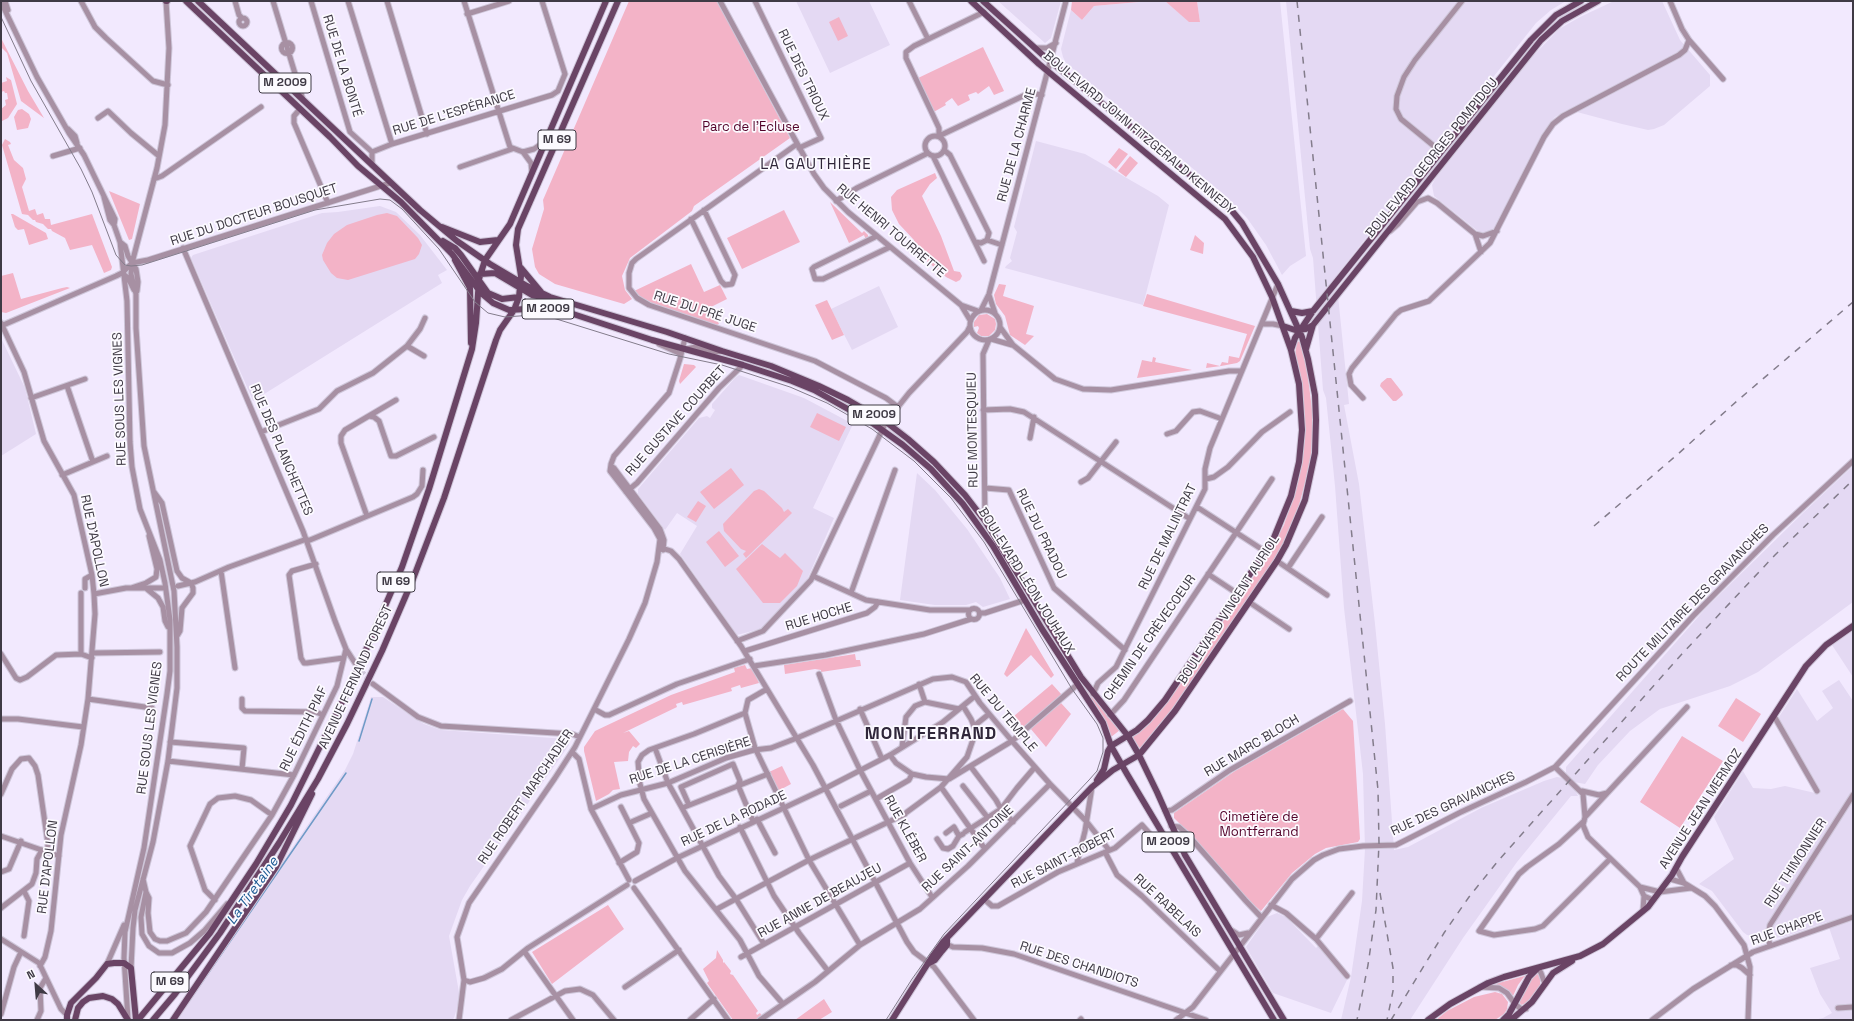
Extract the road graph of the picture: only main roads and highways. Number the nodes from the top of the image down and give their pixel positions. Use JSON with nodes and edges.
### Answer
{"nodes":[{"id":1,"x":186,"y":1,"type":"edge"},
{"id":2,"x":198,"y":1,"type":"edge"},
{"id":3,"x":606,"y":1,"type":"edge"},
{"id":4,"x":618,"y":1,"type":"edge"},
{"id":5,"x":971,"y":1,"type":"edge"},
{"id":6,"x":983,"y":1,"type":"edge"},
{"id":7,"x":1581,"y":1,"type":"edge"},
{"id":8,"x":1598,"y":1,"type":"edge"},
{"id":9,"x":439,"y":226,"type":"junction"},
{"id":10,"x":436,"y":237,"type":"junction"},
{"id":11,"x":498,"y":240,"type":"junction"},
{"id":12,"x":454,"y":256,"type":"junction"},
{"id":13,"x":485,"y":260,"type":"junction"},
{"id":14,"x":519,"y":265,"type":"junction"},
{"id":15,"x":480,"y":276,"type":"junction"},
{"id":16,"x":1278,"y":284,"type":"joint"},
{"id":17,"x":521,"y":285,"type":"junction"},
{"id":18,"x":478,"y":289,"type":"junction"},
{"id":19,"x":543,"y":294,"type":"junction"},
{"id":20,"x":519,"y":297,"type":"junction"},
{"id":21,"x":1272,"y":297,"type":"joint"},
{"id":22,"x":556,"y":299,"type":"junction"},
{"id":23,"x":514,"y":310,"type":"junction"},
{"id":24,"x":1291,"y":311,"type":"junction"},
{"id":25,"x":1313,"y":311,"type":"junction"},
{"id":26,"x":1312,"y":325,"type":"junction"},
{"id":27,"x":1283,"y":326,"type":"junction"},
{"id":28,"x":1300,"y":330,"type":"junction"},
{"id":29,"x":472,"y":349,"type":"junction"},
{"id":30,"x":1291,"y":350,"type":"junction"},
{"id":31,"x":1306,"y":350,"type":"junction"},
{"id":32,"x":1028,"y":590,"type":"junction"},
{"id":33,"x":1025,"y":600,"type":"junction"},
{"id":34,"x":1039,"y":608,"type":"junction"},
{"id":35,"x":1853,"y":626,"type":"edge"},
{"id":36,"x":1128,"y":736,"type":"junction"},
{"id":37,"x":1112,"y":746,"type":"junction"},
{"id":38,"x":1139,"y":755,"type":"junction"},
{"id":39,"x":1124,"y":767,"type":"junction"},
{"id":40,"x":318,"y":779,"type":"junction"},
{"id":41,"x":1092,"y":787,"type":"junction"},
{"id":42,"x":1580,"y":956,"type":"junction"},
{"id":43,"x":1538,"y":968,"type":"junction"},
{"id":44,"x":67,"y":1018,"type":"edge"},
{"id":45,"x":128,"y":1019,"type":"edge"},
{"id":46,"x":894,"y":1019,"type":"edge"},
{"id":47,"x":75,"y":1020,"type":"edge"},
{"id":48,"x":137,"y":1020,"type":"edge"},
{"id":49,"x":153,"y":1020,"type":"edge"},
{"id":50,"x":172,"y":1020,"type":"edge"},
{"id":51,"x":1274,"y":1020,"type":"edge"},
{"id":52,"x":1284,"y":1020,"type":"edge"},
{"id":53,"x":1428,"y":1020,"type":"edge"},
{"id":54,"x":1503,"y":1020,"type":"edge"},
{"id":55,"x":1511,"y":1020,"type":"edge"}],
"edges":[{"from":1,"to":10,"type":"main road","number":"M 2009"},
{"from":2,"to":9,"type":"main road","number":"M 2009"},
{"from":3,"to":11,"type":"main road","number":"M 69"},
{"from":4,"to":14,"type":"main road","number":"M 69"},
{"from":5,"to":21,"type":"main road","name":"BOULEVARD JOHN FITZGERALD KENNEDY"},
{"from":6,"to":16,"type":"main road","name":"BOULEVARD JOHN FITZGERALD KENNEDY"},
{"from":7,"to":25,"type":"main road","name":"BOULEVARD GEORGES POMPIDOU"},
{"from":8,"to":26,"type":"main road","name":"BOULEVARD GEORGES POMPIDOU"},
{"from":9,"to":11,"type":"main road"},
{"from":9,"to":13,"type":"main road","number":"M 2009"},
{"from":10,"to":12,"type":"main road","number":"M 2009"},
{"from":10,"to":15,"type":"main road"},
{"from":11,"to":13,"type":"main road","number":"M 69"},
{"from":12,"to":18,"type":"main road","number":"M 2009"},
{"from":12,"to":29,"type":"main road"},
{"from":13,"to":15,"type":"main road","number":"M 69"},
{"from":13,"to":17,"type":"main road","number":"M 2009"},
{"from":14,"to":17,"type":"main road","number":"M 69"},
{"from":14,"to":19,"type":"main road"},
{"from":15,"to":17,"type":"main road"},
{"from":15,"to":18,"type":"main road","number":"M 69"},
{"from":15,"to":20,"type":"main road"},
{"from":16,"to":24,"type":"main road","name":"BOULEVARD VINCENT AURIOL"},
{"from":17,"to":19,"type":"main road","number":"M 2009"},
{"from":17,"to":20,"type":"main road","number":"M 69"},
{"from":17,"to":22,"type":"main road"},
{"from":18,"to":23,"type":"main road","number":"M 2009"},
{"from":18,"to":29,"type":"main road","number":"M 69"},
{"from":19,"to":22,"type":"main road","number":"M 2009"},
{"from":20,"to":23,"type":"main road","number":"M 69"},
{"from":21,"to":27,"type":"main road","name":"BOULEVARD VINCENT AURIOL"},
{"from":22,"to":32,"type":"main road","name":"BOULEVARD LÉON JOUHAUX","number":"M 2009"},
{"from":23,"to":33,"type":"main road","name":"BOULEVARD LÉON JOUHAUX","number":"M 2009"},
{"from":23,"to":40,"type":"main road","name":"AVENUE FERNAND FOREST","number":"M 69"},
{"from":24,"to":25,"type":"main road"},
{"from":24,"to":28,"type":"main road","name":"BOULEVARD VINCENT AURIOL"},
{"from":25,"to":28,"type":"main road","name":"BOULEVARD GEORGES POMPIDOU"},
{"from":26,"to":28,"type":"main road"},
{"from":26,"to":31,"type":"main road","name":"BOULEVARD GEORGES POMPIDOU"},
{"from":27,"to":28,"type":"main road"},
{"from":27,"to":30,"type":"main road","name":"BOULEVARD VINCENT AURIOL"},
{"from":28,"to":30,"type":"main road","name":"BOULEVARD GEORGES POMPIDOU"},
{"from":28,"to":31,"type":"main road","name":"BOULEVARD VINCENT AURIOL"},
{"from":29,"to":48,"type":"main road","name":"AVENUE FERNAND FOREST","number":"M 69"},
{"from":30,"to":36,"type":"main road","name":"BOULEVARD VINCENT AURIOL"},
{"from":31,"to":38,"type":"main road","name":"BOULEVARD VINCENT AURIOL"},
{"from":32,"to":33,"type":"main road"},
{"from":32,"to":34,"type":"main road","name":"BOULEVARD LÉON JOUHAUX","number":"M 2009"},
{"from":33,"to":34,"type":"main road"},
{"from":33,"to":37,"type":"main road","name":"BOULEVARD LÉON JOUHAUX","number":"M 2009"},
{"from":34,"to":36,"type":"main road","name":"BOULEVARD LÉON JOUHAUX","number":"M 2009"},
{"from":35,"to":42,"type":"main road","name":"AVENUE JEAN MERMOZ"},
{"from":36,"to":37,"type":"main road"},
{"from":36,"to":38,"type":"main road","number":"M 2009"},
{"from":37,"to":39,"type":"main road","name":"BOULEVARD LÉON JOUHAUX","number":"M 2009"},
{"from":37,"to":41,"type":"main road"},
{"from":38,"to":39,"type":"main road","name":"BOULEVARD VINCENT AURIOL"},
{"from":38,"to":52,"type":"main road","number":"M 2009"},
{"from":39,"to":41,"type":"main road"},
{"from":39,"to":51,"type":"main road","number":"M 2009"},
{"from":40,"to":49,"type":"main road","name":"AVENUE FERNAND FOREST","number":"M 69"},
{"from":40,"to":50,"type":"main road"},
{"from":41,"to":46,"type":"main road"},
{"from":42,"to":43,"type":"main road","name":"AVENUE JEAN MERMOZ"},
{"from":42,"to":55,"type":"main road"},
{"from":43,"to":53,"type":"main road","name":"AVENUE JEAN MERMOZ"},
{"from":43,"to":54,"type":"main road"},
{"from":44,"to":48,"type":"main road","name":"RUE SOUS LES VIGNES"},
{"from":45,"to":47,"type":"main road"}]}
